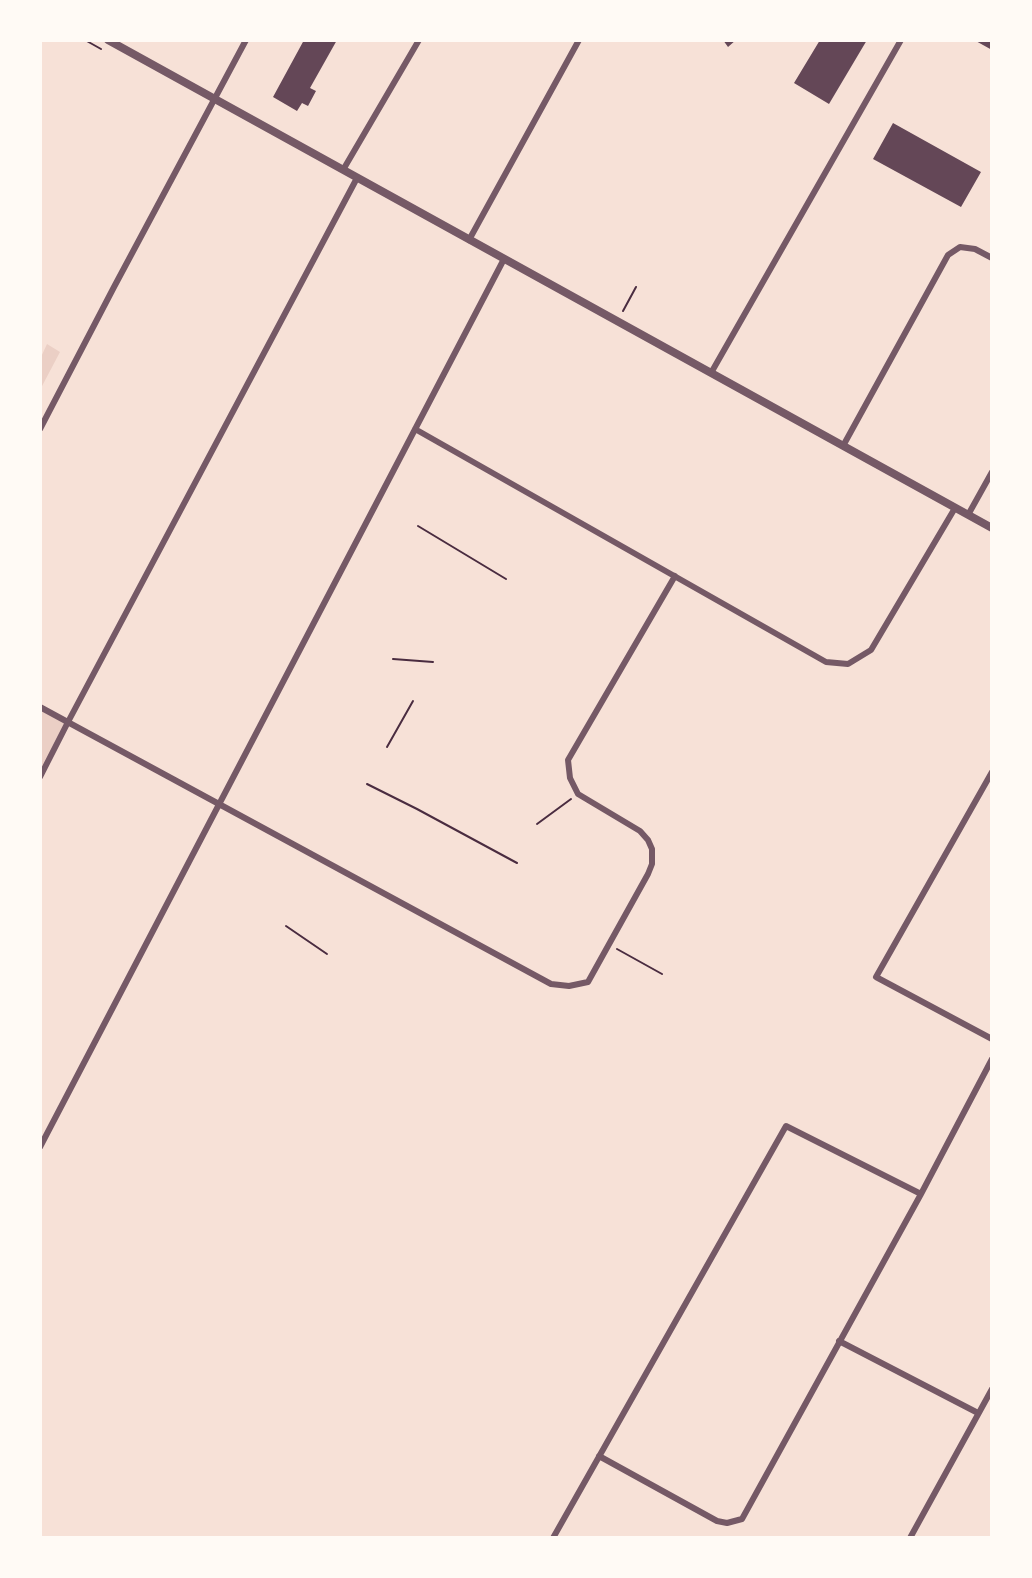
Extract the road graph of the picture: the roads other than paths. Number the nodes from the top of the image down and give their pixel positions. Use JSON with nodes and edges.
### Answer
{"nodes":[{"id":1,"x":108,"y":40,"type":"edge"},
{"id":2,"x":246,"y":40,"type":"edge"},
{"id":3,"x":420,"y":40,"type":"edge"},
{"id":4,"x":579,"y":40,"type":"edge"},
{"id":5,"x":901,"y":40,"type":"edge"},
{"id":6,"x":214,"y":99,"type":"junction"},
{"id":7,"x":343,"y":170,"type":"junction"},
{"id":8,"x":357,"y":178,"type":"junction"},
{"id":9,"x":469,"y":240,"type":"junction"},
{"id":10,"x":992,"y":258,"type":"edge"},
{"id":11,"x":504,"y":259,"type":"junction"},
{"id":12,"x":711,"y":373,"type":"junction"},
{"id":13,"x":40,"y":429,"type":"edge"},
{"id":14,"x":415,"y":429,"type":"junction"},
{"id":15,"x":843,"y":446,"type":"junction"},
{"id":16,"x":992,"y":472,"type":"edge"},
{"id":17,"x":956,"y":508,"type":"junction"},
{"id":18,"x":968,"y":515,"type":"junction"},
{"id":19,"x":992,"y":528,"type":"edge"},
{"id":20,"x":675,"y":576,"type":"junction"},
{"id":21,"x":40,"y":707,"type":"edge"},
{"id":22,"x":68,"y":722,"type":"junction"},
{"id":23,"x":992,"y":772,"type":"edge"},
{"id":24,"x":40,"y":777,"type":"edge"},
{"id":25,"x":220,"y":804,"type":"junction"},
{"id":26,"x":992,"y":1039,"type":"edge"},
{"id":27,"x":992,"y":1059,"type":"edge"},
{"id":28,"x":40,"y":1147,"type":"edge"},
{"id":29,"x":921,"y":1194,"type":"junction"},
{"id":30,"x":839,"y":1341,"type":"junction"},
{"id":31,"x":992,"y":1389,"type":"edge"},
{"id":32,"x":978,"y":1413,"type":"junction"},
{"id":33,"x":599,"y":1456,"type":"junction"},
{"id":34,"x":554,"y":1538,"type":"edge"},
{"id":35,"x":910,"y":1538,"type":"edge"}],
"edges":[{"from":1,"to":6,"type":"street"},
{"from":2,"to":6,"type":"street"},
{"from":3,"to":7,"type":"street"},
{"from":4,"to":9,"type":"street"},
{"from":5,"to":12,"type":"street"},
{"from":6,"to":7,"type":"street"},
{"from":6,"to":13,"type":"street"},
{"from":7,"to":8,"type":"street"},
{"from":8,"to":9,"type":"street"},
{"from":8,"to":22,"type":"street"},
{"from":9,"to":11,"type":"street"},
{"from":10,"to":15,"type":"street"},
{"from":11,"to":12,"type":"street"},
{"from":11,"to":14,"type":"street"},
{"from":12,"to":15,"type":"street"},
{"from":14,"to":20,"type":"street"},
{"from":14,"to":25,"type":"street"},
{"from":15,"to":17,"type":"street"},
{"from":16,"to":18,"type":"street"},
{"from":17,"to":18,"type":"street"},
{"from":17,"to":20,"type":"street"},
{"from":18,"to":19,"type":"street"},
{"from":20,"to":25,"type":"street"},
{"from":21,"to":22,"type":"street"},
{"from":22,"to":24,"type":"street"},
{"from":22,"to":25,"type":"street"},
{"from":23,"to":26,"type":"street"},
{"from":25,"to":28,"type":"street"},
{"from":27,"to":29,"type":"street"},
{"from":29,"to":30,"type":"street"},
{"from":29,"to":33,"type":"street"},
{"from":30,"to":32,"type":"street"},
{"from":30,"to":33,"type":"street"},
{"from":31,"to":32,"type":"street"},
{"from":32,"to":35,"type":"street"},
{"from":33,"to":34,"type":"street"}]}
